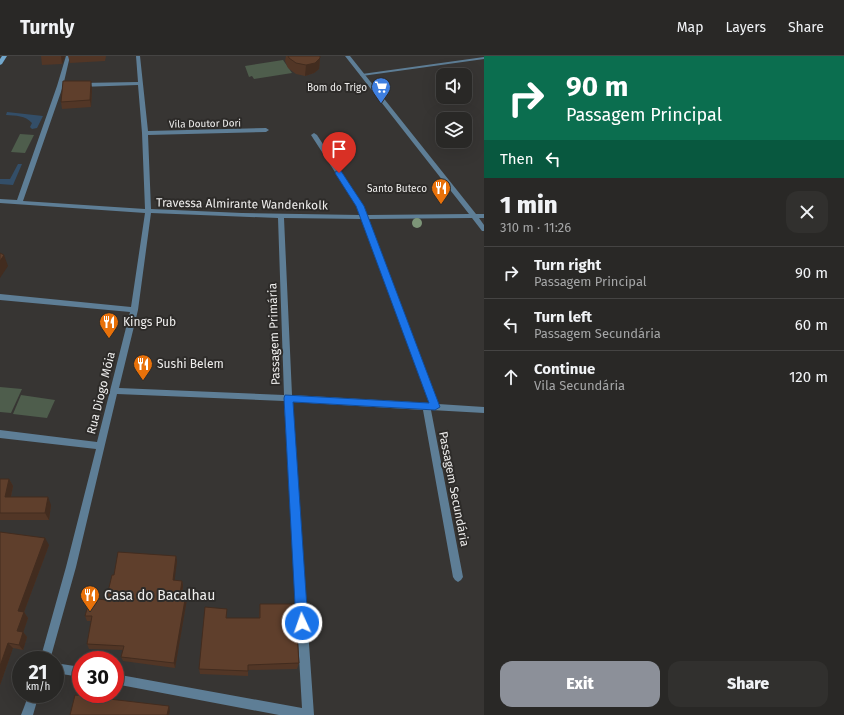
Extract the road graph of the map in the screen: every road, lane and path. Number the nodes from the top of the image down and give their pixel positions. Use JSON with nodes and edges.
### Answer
{"nodes":[{"id":1,"x":5,"y":56,"type":"edge"},
{"id":2,"x":68,"y":56,"type":"edge"},
{"id":3,"x":138,"y":56,"type":"edge"},
{"id":4,"x":347,"y":56,"type":"edge"},
{"id":5,"x":484,"y":58,"type":"edge"},
{"id":6,"x":0,"y":62,"type":"edge"},
{"id":7,"x":362,"y":75,"type":"junction"},
{"id":8,"x":140,"y":83,"type":"junction"},
{"id":9,"x":69,"y":85,"type":"edge"},
{"id":10,"x":77,"y":85,"type":"edge"},
{"id":11,"x":60,"y":86,"type":"junction"},
{"id":12,"x":266,"y":130,"type":"dead end"},
{"id":13,"x":145,"y":133,"type":"junction"},
{"id":14,"x":314,"y":135,"type":"dead end"},
{"id":15,"x":0,"y":201,"type":"edge"},
{"id":16,"x":19,"y":203,"type":"junction"},
{"id":17,"x":148,"y":212,"type":"junction"},
{"id":18,"x":281,"y":216,"type":"junction"},
{"id":19,"x":475,"y":216,"type":"junction"},
{"id":20,"x":484,"y":216,"type":"edge"},
{"id":21,"x":363,"y":217,"type":"junction"},
{"id":22,"x":484,"y":229,"type":"edge"},
{"id":23,"x":0,"y":297,"type":"edge"},
{"id":24,"x":134,"y":310,"type":"junction"},
{"id":25,"x":115,"y":391,"type":"junction"},
{"id":26,"x":288,"y":398,"type":"junction"},
{"id":27,"x":431,"y":406,"type":"junction"},
{"id":28,"x":484,"y":410,"type":"edge"},
{"id":29,"x":0,"y":434,"type":"edge"},
{"id":30,"x":102,"y":446,"type":"junction"},
{"id":31,"x":458,"y":577,"type":"dead end"},
{"id":32,"x":48,"y":651,"type":"edge"},
{"id":33,"x":124,"y":681,"type":"edge"},
{"id":34,"x":31,"y":703,"type":"edge"},
{"id":35,"x":27,"y":715,"type":"edge"},
{"id":36,"x":308,"y":715,"type":"edge"}],
"edges":[{"from":1,"to":6,"type":"main road"},
{"from":2,"to":11,"type":"street"},
{"from":3,"to":8,"type":"street","name":"Rua Diogo Móia"},
{"from":4,"to":7,"type":"street"},
{"from":5,"to":7,"type":"lane"},
{"from":7,"to":19,"type":"street"},
{"from":8,"to":10,"type":"street"},
{"from":8,"to":13,"type":"street","name":"Rua Diogo Móia"},
{"from":9,"to":11,"type":"street"},
{"from":11,"to":16,"type":"street"},
{"from":12,"to":13,"type":"street","name":"Vila Doutor Dori"},
{"from":13,"to":17,"type":"street","name":"Rua Diogo Móia"},
{"from":14,"to":21,"type":"street","name":"Passagem Secundária"},
{"from":15,"to":16,"type":"street","name":"Travessa Almirante Wandenkolk"},
{"from":16,"to":17,"type":"street","name":"Travessa Almirante Wandenkolk"},
{"from":17,"to":18,"type":"street","name":"Travessa Almirante Wandenkolk"},
{"from":17,"to":24,"type":"street","name":"Rua Diogo Móia"},
{"from":18,"to":21,"type":"street","name":"Travessa Almirante Wandenkolk"},
{"from":18,"to":26,"type":"street","name":"Passagem Primária"},
{"from":19,"to":20,"type":"street","name":"Travessa Almirante Wandenkolk"},
{"from":19,"to":21,"type":"street","name":"Travessa Almirante Wandenkolk"},
{"from":19,"to":22,"type":"street"},
{"from":21,"to":27,"type":"street","name":"Passagem Secundária"},
{"from":23,"to":24,"type":"street"},
{"from":24,"to":25,"type":"street","name":"Rua Diogo Móia"},
{"from":25,"to":26,"type":"street"},
{"from":25,"to":30,"type":"street","name":"Rua Diogo Móia"},
{"from":26,"to":27,"type":"street"},
{"from":26,"to":36,"type":"street","name":"Passagem Primária"},
{"from":27,"to":28,"type":"street"},
{"from":27,"to":31,"type":"street","name":"Passagem Secundária"},
{"from":29,"to":30,"type":"street"},
{"from":30,"to":32,"type":"street","name":"Rua Diogo Móia"},
{"from":33,"to":36,"type":"street"},
{"from":34,"to":35,"type":"street"}]}
